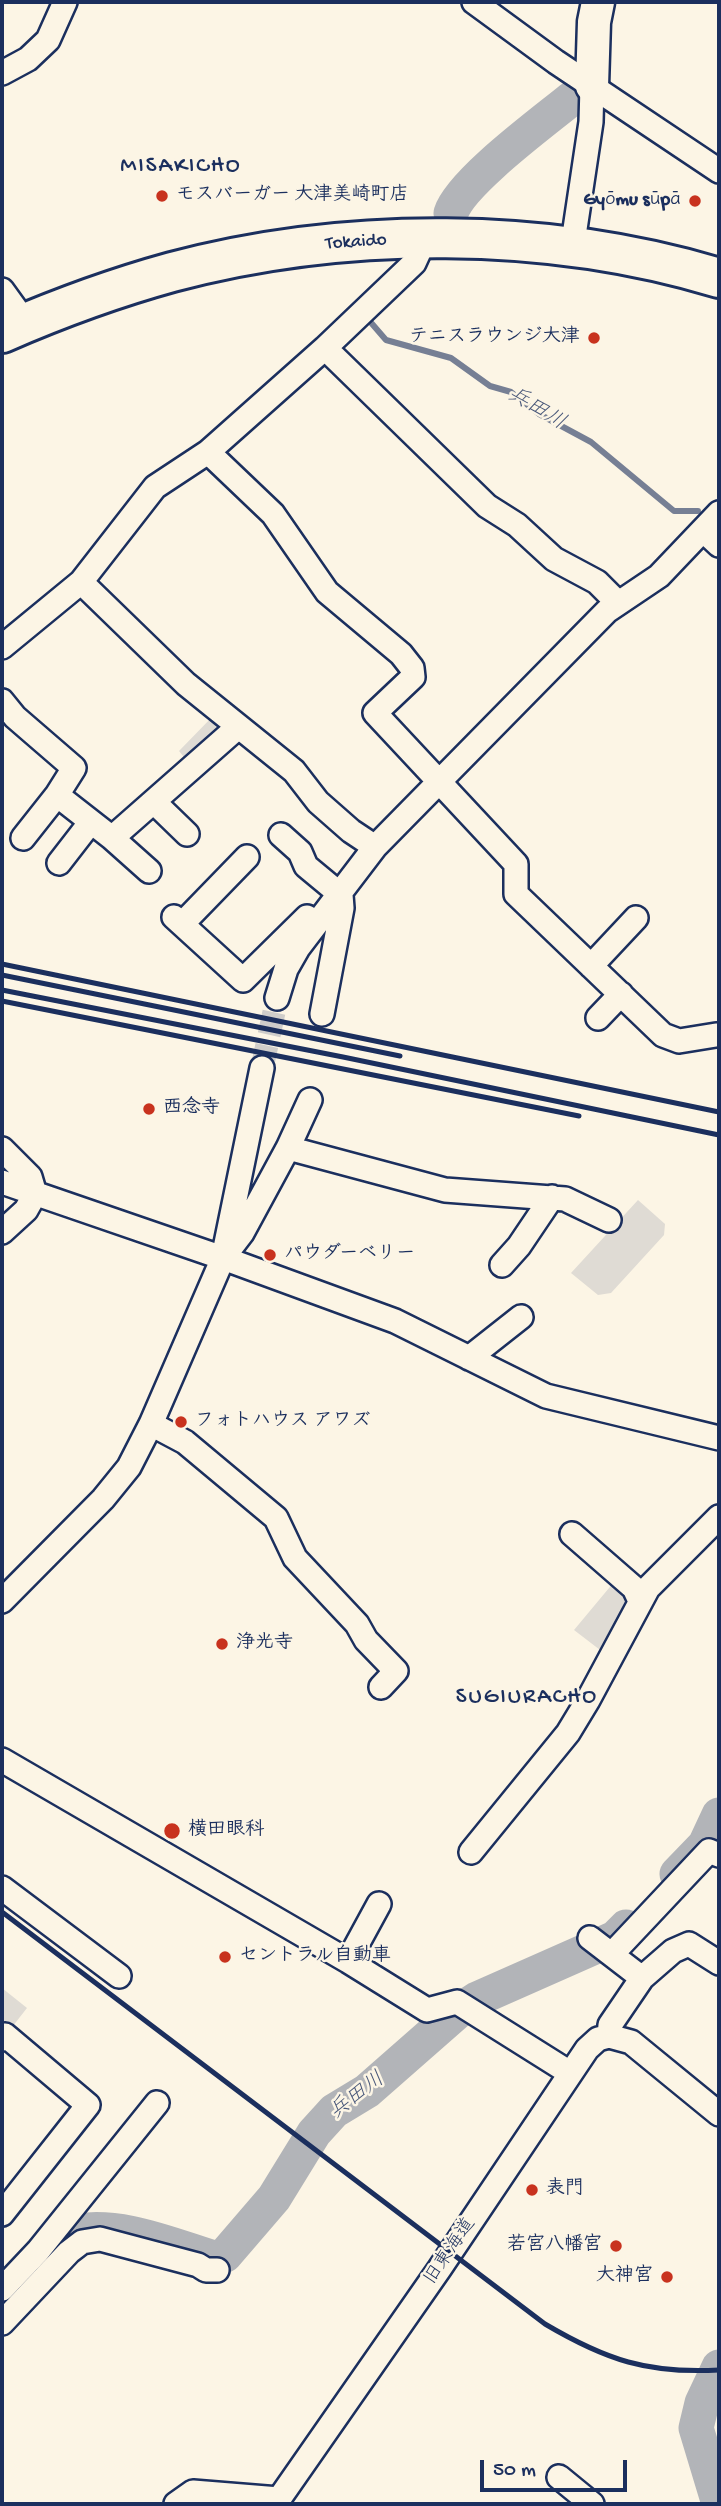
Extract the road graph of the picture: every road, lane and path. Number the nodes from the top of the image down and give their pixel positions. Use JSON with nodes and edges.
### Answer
{"nodes":[{"id":1,"x":65,"y":2,"type":"edge"},
{"id":2,"x":474,"y":2,"type":"edge"},
{"id":3,"x":598,"y":2,"type":"edge"},
{"id":4,"x":2,"y":73,"type":"edge"},
{"id":5,"x":592,"y":86,"type":"junction"},
{"id":6,"x":719,"y":171,"type":"edge"},
{"id":7,"x":425,"y":239,"type":"junction"},
{"id":8,"x":572,"y":248,"type":"junction"},
{"id":9,"x":719,"y":278,"type":"edge"},
{"id":10,"x":2,"y":290,"type":"edge"},
{"id":11,"x":12,"y":329,"type":"edge"},
{"id":12,"x":325,"y":348,"type":"junction"},
{"id":13,"x":208,"y":452,"type":"junction"},
{"id":14,"x":719,"y":513,"type":"edge"},
{"id":15,"x":711,"y":538,"type":"edge"},
{"id":16,"x":81,"y":582,"type":"junction"},
{"id":17,"x":618,"y":603,"type":"junction"},
{"id":18,"x":2,"y":647,"type":"edge"},
{"id":19,"x":2,"y":701,"type":"edge"},
{"id":20,"x":238,"y":727,"type":"junction"},
{"id":21,"x":440,"y":781,"type":"junction"},
{"id":22,"x":57,"y":795,"type":"junction"},
{"id":23,"x":154,"y":802,"type":"junction"},
{"id":24,"x":90,"y":823,"type":"junction"},
{"id":25,"x":187,"y":834,"type":"dead end"},
{"id":26,"x":281,"y":835,"type":"dead end"},
{"id":27,"x":23,"y":838,"type":"dead end"},
{"id":28,"x":112,"y":838,"type":"junction"},
{"id":29,"x":375,"y":848,"type":"junction"},
{"id":30,"x":247,"y":857,"type":"dead end"},
{"id":31,"x":59,"y":863,"type":"dead end"},
{"id":32,"x":149,"y":871,"type":"dead end"},
{"id":33,"x":331,"y":899,"type":"junction"},
{"id":34,"x":636,"y":918,"type":"dead end"},
{"id":35,"x":591,"y":966,"type":"junction"},
{"id":36,"x":274,"y":992,"type":"tunnel mouth"},
{"id":37,"x":621,"y":994,"type":"junction"},
{"id":38,"x":323,"y":1014,"type":"dead end"},
{"id":39,"x":598,"y":1018,"type":"dead end"},
{"id":40,"x":718,"y":1032,"type":"edge"},
{"id":41,"x":262,"y":1068,"type":"tunnel mouth"},
{"id":42,"x":310,"y":1100,"type":"dead end"},
{"id":43,"x":288,"y":1148,"type":"junction"},
{"id":44,"x":2,"y":1149,"type":"edge"},
{"id":45,"x":2,"y":1182,"type":"edge"},
{"id":46,"x":35,"y":1195,"type":"junction"},
{"id":47,"x":552,"y":1197,"type":"junction"},
{"id":48,"x":609,"y":1220,"type":"dead end"},
{"id":49,"x":2,"y":1233,"type":"edge"},
{"id":50,"x":223,"y":1258,"type":"junction"},
{"id":51,"x":502,"y":1265,"type":"dead end"},
{"id":52,"x":521,"y":1317,"type":"dead end"},
{"id":53,"x":469,"y":1358,"type":"junction"},
{"id":54,"x":151,"y":1424,"type":"junction"},
{"id":55,"x":719,"y":1438,"type":"edge"},
{"id":56,"x":719,"y":1517,"type":"edge"},
{"id":57,"x":572,"y":1534,"type":"dead end"},
{"id":58,"x":2,"y":1601,"type":"edge"},
{"id":59,"x":640,"y":1601,"type":"junction"},
{"id":60,"x":381,"y":1687,"type":"dead end"},
{"id":61,"x":2,"y":1760,"type":"edge"},
{"id":62,"x":471,"y":1852,"type":"dead end"},
{"id":63,"x":719,"y":1855,"type":"edge"},
{"id":64,"x":2,"y":1888,"type":"edge"},
{"id":65,"x":379,"y":1904,"type":"dead end"},
{"id":66,"x":348,"y":1961,"type":"junction"},
{"id":67,"x":719,"y":1963,"type":"edge"},
{"id":68,"x":119,"y":1976,"type":"dead end"},
{"id":69,"x":642,"y":1978,"type":"junction"},
{"id":70,"x":609,"y":2036,"type":"junction"},
{"id":71,"x":2,"y":2039,"type":"edge"},
{"id":72,"x":570,"y":2073,"type":"junction"},
{"id":73,"x":157,"y":2103,"type":"dead end"},
{"id":74,"x":719,"y":2114,"type":"edge"},
{"id":75,"x":2,"y":2214,"type":"edge"},
{"id":76,"x":217,"y":2270,"type":"dead end"},
{"id":77,"x":13,"y":2285,"type":"edge"},
{"id":78,"x":2,"y":2323,"type":"edge"},
{"id":79,"x":559,"y":2477,"type":"dead end"},
{"id":80,"x":176,"y":2504,"type":"edge"},
{"id":81,"x":592,"y":2504,"type":"edge"}],
"edges":[{"from":1,"to":4,"type":"street"},
{"from":2,"to":5,"type":"street"},
{"from":3,"to":5,"type":"street"},
{"from":5,"to":6,"type":"street"},
{"from":5,"to":8,"type":"street"},
{"from":7,"to":8,"type":"highway","name":"Tokaido"},
{"from":7,"to":11,"type":"highway","name":"Tokaido"},
{"from":7,"to":12,"type":"street"},
{"from":8,"to":9,"type":"highway","name":"Tokaido"},
{"from":10,"to":11,"type":"street"},
{"from":12,"to":13,"type":"street"},
{"from":12,"to":17,"type":"street"},
{"from":13,"to":16,"type":"street"},
{"from":13,"to":21,"type":"street"},
{"from":14,"to":15,"type":"street"},
{"from":15,"to":17,"type":"street"},
{"from":16,"to":18,"type":"street"},
{"from":16,"to":20,"type":"street"},
{"from":17,"to":21,"type":"street"},
{"from":19,"to":22,"type":"street"},
{"from":20,"to":23,"type":"street"},
{"from":20,"to":29,"type":"street"},
{"from":21,"to":29,"type":"street"},
{"from":21,"to":35,"type":"street"},
{"from":22,"to":24,"type":"street"},
{"from":22,"to":27,"type":"street"},
{"from":23,"to":25,"type":"street"},
{"from":23,"to":28,"type":"street"},
{"from":24,"to":28,"type":"street"},
{"from":24,"to":31,"type":"street"},
{"from":26,"to":33,"type":"street"},
{"from":28,"to":32,"type":"street"},
{"from":29,"to":33,"type":"street"},
{"from":30,"to":33,"type":"street"},
{"from":33,"to":36,"type":"street"},
{"from":33,"to":38,"type":"street"},
{"from":34,"to":35,"type":"street"},
{"from":35,"to":37,"type":"street"},
{"from":37,"to":39,"type":"street"},
{"from":37,"to":40,"type":"street"},
{"from":41,"to":50,"type":"street"},
{"from":42,"to":43,"type":"street"},
{"from":43,"to":47,"type":"street"},
{"from":43,"to":50,"type":"street"},
{"from":44,"to":46,"type":"street"},
{"from":45,"to":46,"type":"street"},
{"from":46,"to":49,"type":"street"},
{"from":46,"to":50,"type":"street"},
{"from":47,"to":48,"type":"street"},
{"from":47,"to":51,"type":"street"},
{"from":50,"to":53,"type":"street"},
{"from":50,"to":54,"type":"street"},
{"from":52,"to":53,"type":"street"},
{"from":53,"to":55,"type":"street"},
{"from":54,"to":58,"type":"street"},
{"from":54,"to":60,"type":"street"},
{"from":56,"to":59,"type":"street"},
{"from":57,"to":59,"type":"street"},
{"from":59,"to":62,"type":"street"},
{"from":61,"to":66,"type":"street"},
{"from":63,"to":69,"type":"street"},
{"from":64,"to":68,"type":"street"},
{"from":65,"to":66,"type":"street"},
{"from":66,"to":72,"type":"street"},
{"from":67,"to":69,"type":"street"},
{"from":69,"to":70,"type":"street"},
{"from":70,"to":72,"type":"street","name":"旧東海道"},
{"from":70,"to":74,"type":"street"},
{"from":71,"to":75,"type":"street"},
{"from":72,"to":80,"type":"street","name":"旧東海道"},
{"from":73,"to":77,"type":"street"},
{"from":76,"to":77,"type":"street"},
{"from":77,"to":78,"type":"street"},
{"from":79,"to":81,"type":"street"}]}
